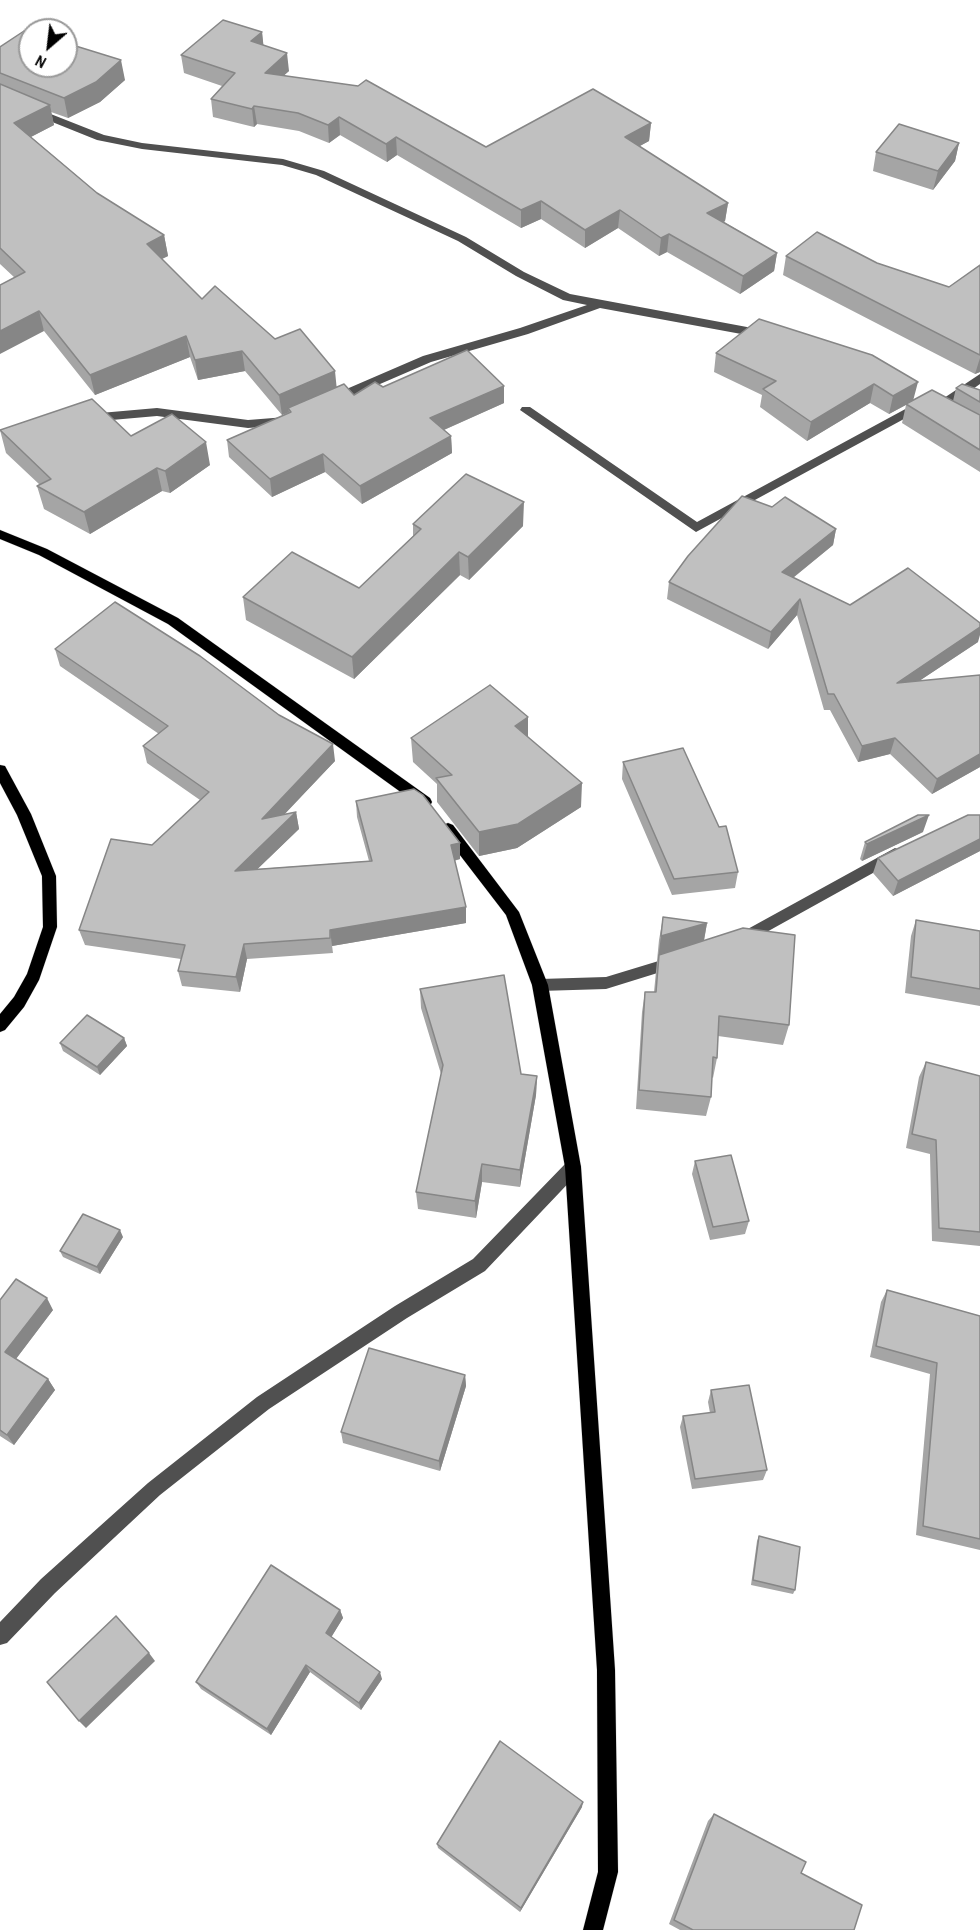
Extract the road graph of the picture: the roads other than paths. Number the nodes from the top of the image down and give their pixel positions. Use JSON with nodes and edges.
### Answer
{"nodes":[{"id":1,"x":0,"y":97,"type":"edge"},
{"id":2,"x":600,"y":304,"type":"junction"},
{"id":3,"x":773,"y":335,"type":"edge"},
{"id":4,"x":980,"y":378,"type":"edge"},
{"id":5,"x":316,"y":407,"type":"edge"},
{"id":6,"x":526,"y":410,"type":"dead end"},
{"id":7,"x":296,"y":416,"type":"edge"},
{"id":8,"x":74,"y":421,"type":"edge"},
{"id":9,"x":0,"y":534,"type":"edge"},
{"id":10,"x":0,"y":770,"type":"edge"},
{"id":11,"x":911,"y":847,"type":"edge"},
{"id":12,"x":728,"y":946,"type":"edge"},
{"id":13,"x":695,"y":956,"type":"edge"},
{"id":14,"x":540,"y":985,"type":"junction"},
{"id":15,"x":0,"y":1024,"type":"edge"},
{"id":16,"x":573,"y":1167,"type":"junction"},
{"id":17,"x":0,"y":1636,"type":"edge"},
{"id":18,"x":592,"y":1930,"type":"edge"}],
"edges":[{"from":1,"to":2,"type":"street"},
{"from":2,"to":3,"type":"street"},
{"from":2,"to":5,"type":"street"},
{"from":4,"to":6,"type":"street"},
{"from":7,"to":8,"type":"street"},
{"from":9,"to":14,"type":"main road"},
{"from":10,"to":15,"type":"main road"},
{"from":11,"to":12,"type":"street"},
{"from":13,"to":14,"type":"street"},
{"from":14,"to":16,"type":"main road"},
{"from":16,"to":17,"type":"street"},
{"from":16,"to":18,"type":"main road"}]}
